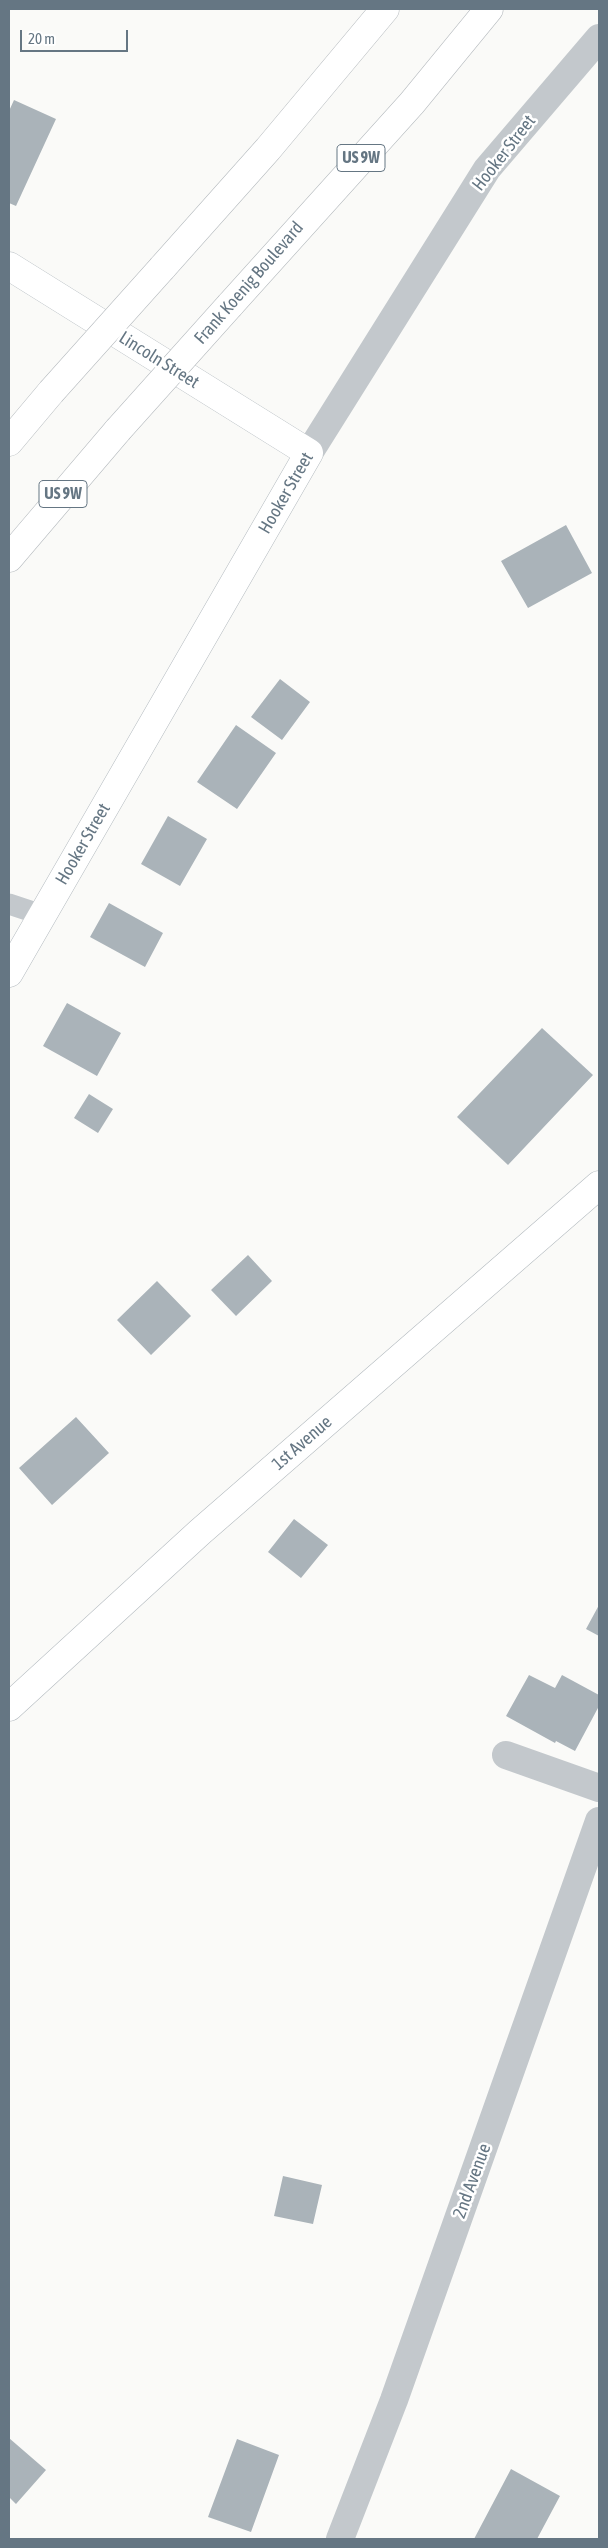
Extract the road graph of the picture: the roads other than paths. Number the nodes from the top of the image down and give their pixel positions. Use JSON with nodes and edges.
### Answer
{"nodes":[{"id":1,"x":385,"y":9,"type":"edge"},
{"id":2,"x":489,"y":9,"type":"edge"},
{"id":3,"x":599,"y":38,"type":"edge"},
{"id":4,"x":9,"y":266,"type":"edge"},
{"id":5,"x":9,"y":442,"type":"edge"},
{"id":6,"x":309,"y":453,"type":"junction"},
{"id":7,"x":9,"y":558,"type":"edge"},
{"id":8,"x":9,"y":904,"type":"edge"},
{"id":9,"x":42,"y":915,"type":"junction"},
{"id":10,"x":9,"y":974,"type":"edge"},
{"id":11,"x":599,"y":1185,"type":"edge"},
{"id":12,"x":9,"y":1707,"type":"edge"},
{"id":13,"x":506,"y":1755,"type":"dead end"},
{"id":14,"x":599,"y":1788,"type":"edge"},
{"id":15,"x":597,"y":1833,"type":"edge"},
{"id":16,"x":340,"y":2539,"type":"edge"}],
"edges":[{"from":1,"to":5,"type":"street","bridge":true},
{"from":2,"to":7,"type":"street","name":"Frank Koenig Boulevard","number":"US 9W","bridge":true},
{"from":3,"to":6,"type":"street","name":"Hooker Street"},
{"from":4,"to":6,"type":"street","name":"Lincoln Street"},
{"from":6,"to":9,"type":"street","name":"Hooker Street"},
{"from":8,"to":9,"type":"lane"},
{"from":9,"to":10,"type":"street","name":"Hooker Street"},
{"from":11,"to":12,"type":"street","name":"1st Avenue"},
{"from":13,"to":14,"type":"street"},
{"from":15,"to":16,"type":"street","name":"2nd Avenue"}]}
